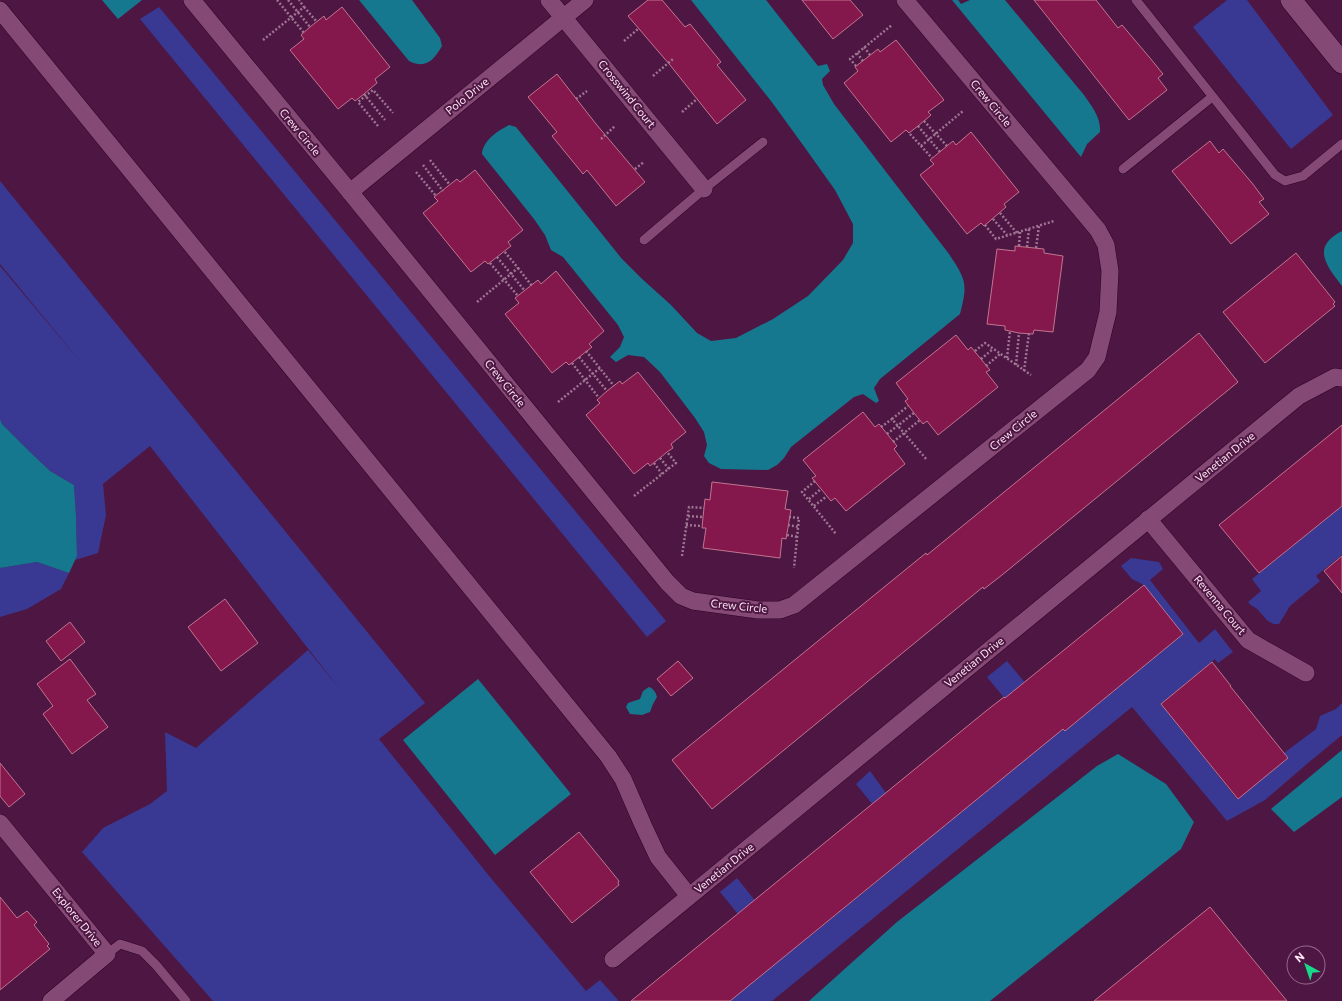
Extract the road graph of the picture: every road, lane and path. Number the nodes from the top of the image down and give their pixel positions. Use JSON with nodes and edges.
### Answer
{"nodes":[{"id":1,"x":192,"y":0,"type":"edge"},
{"id":2,"x":277,"y":0,"type":"edge"},
{"id":3,"x":288,"y":0,"type":"edge"},
{"id":4,"x":299,"y":0,"type":"edge"},
{"id":5,"x":549,"y":0,"type":"edge"},
{"id":6,"x":585,"y":0,"type":"edge"},
{"id":7,"x":905,"y":0,"type":"edge"},
{"id":8,"x":1136,"y":0,"type":"edge"},
{"id":9,"x":1291,"y":0,"type":"edge"},
{"id":10,"x":304,"y":7,"type":"junction"},
{"id":11,"x":0,"y":10,"type":"edge"},
{"id":12,"x":298,"y":12,"type":"junction"},
{"id":13,"x":291,"y":17,"type":"junction"},
{"id":14,"x":563,"y":17,"type":"junction"},
{"id":15,"x":317,"y":22,"type":"dead end"},
{"id":16,"x":892,"y":24,"type":"dead end"},
{"id":17,"x":310,"y":27,"type":"dead end"},
{"id":18,"x":638,"y":29,"type":"dead end"},
{"id":19,"x":304,"y":33,"type":"dead end"},
{"id":20,"x":263,"y":40,"type":"dead end"},
{"id":21,"x":624,"y":40,"type":"dead end"},
{"id":22,"x":864,"y":47,"type":"junction"},
{"id":23,"x":857,"y":53,"type":"junction"},
{"id":24,"x":870,"y":55,"type":"dead end"},
{"id":25,"x":673,"y":60,"type":"dead end"},
{"id":26,"x":863,"y":61,"type":"dead end"},
{"id":27,"x":1342,"y":63,"type":"edge"},
{"id":28,"x":856,"y":66,"type":"dead end"},
{"id":29,"x":653,"y":76,"type":"dead end"},
{"id":30,"x":587,"y":91,"type":"dead end"},
{"id":31,"x":365,"y":95,"type":"junction"},
{"id":32,"x":1212,"y":97,"type":"junction"},
{"id":33,"x":576,"y":99,"type":"dead end"},
{"id":34,"x":697,"y":99,"type":"dead end"},
{"id":35,"x":963,"y":111,"type":"dead end"},
{"id":36,"x":682,"y":112,"type":"dead end"},
{"id":37,"x":392,"y":114,"type":"dead end"},
{"id":38,"x":385,"y":120,"type":"dead end"},
{"id":39,"x":924,"y":121,"type":"dead end"},
{"id":40,"x":378,"y":126,"type":"dead end"},
{"id":41,"x":615,"y":126,"type":"dead end"},
{"id":42,"x":918,"y":126,"type":"dead end"},
{"id":43,"x":936,"y":133,"type":"junction"},
{"id":44,"x":910,"y":134,"type":"dead end"},
{"id":45,"x":601,"y":139,"type":"dead end"},
{"id":46,"x":929,"y":139,"type":"junction"},
{"id":47,"x":763,"y":142,"type":"dead end"},
{"id":48,"x":1342,"y":144,"type":"edge"},
{"id":49,"x":921,"y":146,"type":"junction"},
{"id":50,"x":947,"y":146,"type":"dead end"},
{"id":51,"x":940,"y":152,"type":"dead end"},
{"id":52,"x":932,"y":158,"type":"dead end"},
{"id":53,"x":430,"y":160,"type":"dead end"},
{"id":54,"x":644,"y":162,"type":"dead end"},
{"id":55,"x":423,"y":165,"type":"dead end"},
{"id":56,"x":634,"y":169,"type":"dead end"},
{"id":57,"x":1123,"y":169,"type":"dead end"},
{"id":58,"x":416,"y":172,"type":"dead end"},
{"id":59,"x":450,"y":185,"type":"dead end"},
{"id":60,"x":704,"y":189,"type":"junction"},
{"id":61,"x":443,"y":191,"type":"dead end"},
{"id":62,"x":350,"y":192,"type":"junction"},
{"id":63,"x":436,"y":196,"type":"dead end"},
{"id":64,"x":1000,"y":213,"type":"dead end"},
{"id":65,"x":993,"y":218,"type":"dead end"},
{"id":66,"x":1054,"y":221,"type":"dead end"},
{"id":67,"x":985,"y":225,"type":"dead end"},
{"id":68,"x":1039,"y":226,"type":"junction"},
{"id":69,"x":1029,"y":229,"type":"junction"},
{"id":70,"x":1018,"y":232,"type":"junction"},
{"id":71,"x":1007,"y":235,"type":"junction"},
{"id":72,"x":644,"y":240,"type":"dead end"},
{"id":73,"x":1019,"y":246,"type":"dead end"},
{"id":74,"x":1027,"y":247,"type":"dead end"},
{"id":75,"x":1036,"y":248,"type":"dead end"},
{"id":76,"x":504,"y":251,"type":"dead end"},
{"id":77,"x":497,"y":257,"type":"dead end"},
{"id":78,"x":490,"y":262,"type":"dead end"},
{"id":79,"x":518,"y":268,"type":"junction"},
{"id":80,"x":511,"y":274,"type":"junction"},
{"id":81,"x":504,"y":280,"type":"junction"},
{"id":82,"x":532,"y":286,"type":"dead end"},
{"id":83,"x":525,"y":291,"type":"dead end"},
{"id":84,"x":518,"y":296,"type":"dead end"},
{"id":85,"x":477,"y":302,"type":"dead end"},
{"id":86,"x":1010,"y":331,"type":"dead end"},
{"id":87,"x":1019,"y":332,"type":"dead end"},
{"id":88,"x":1029,"y":333,"type":"dead end"},
{"id":89,"x":993,"y":349,"type":"junction"},
{"id":90,"x":974,"y":351,"type":"dead end"},
{"id":91,"x":586,"y":352,"type":"dead end"},
{"id":92,"x":1000,"y":354,"type":"junction"},
{"id":93,"x":579,"y":357,"type":"dead end"},
{"id":94,"x":1006,"y":358,"type":"junction"},
{"id":95,"x":981,"y":359,"type":"dead end"},
{"id":96,"x":572,"y":363,"type":"dead end"},
{"id":97,"x":1016,"y":365,"type":"junction"},
{"id":98,"x":986,"y":366,"type":"dead end"},
{"id":99,"x":600,"y":368,"type":"junction"},
{"id":100,"x":1024,"y":371,"type":"junction"},
{"id":101,"x":593,"y":374,"type":"junction"},
{"id":102,"x":1030,"y":375,"type":"dead end"},
{"id":103,"x":1342,"y":378,"type":"edge"},
{"id":104,"x":586,"y":380,"type":"junction"},
{"id":105,"x":614,"y":386,"type":"dead end"},
{"id":106,"x":607,"y":391,"type":"dead end"},
{"id":107,"x":599,"y":398,"type":"dead end"},
{"id":108,"x":558,"y":402,"type":"dead end"},
{"id":109,"x":908,"y":406,"type":"dead end"},
{"id":110,"x":914,"y":413,"type":"dead end"},
{"id":111,"x":892,"y":419,"type":"junction"},
{"id":112,"x":920,"y":420,"type":"dead end"},
{"id":113,"x":898,"y":426,"type":"junction"},
{"id":114,"x":881,"y":427,"type":"dead end"},
{"id":115,"x":904,"y":433,"type":"junction"},
{"id":116,"x":887,"y":434,"type":"dead end"},
{"id":117,"x":893,"y":442,"type":"dead end"},
{"id":118,"x":667,"y":452,"type":"dead end"},
{"id":119,"x":660,"y":458,"type":"dead end"},
{"id":120,"x":927,"y":460,"type":"dead end"},
{"id":121,"x":654,"y":463,"type":"dead end"},
{"id":122,"x":669,"y":468,"type":"junction"},
{"id":123,"x":662,"y":474,"type":"junction"},
{"id":124,"x":815,"y":481,"type":"dead end"},
{"id":125,"x":821,"y":489,"type":"dead end"},
{"id":126,"x":634,"y":496,"type":"dead end"},
{"id":127,"x":827,"y":496,"type":"dead end"},
{"id":128,"x":809,"y":499,"type":"junction"},
{"id":129,"x":814,"y":506,"type":"junction"},
{"id":130,"x":704,"y":508,"type":"dead end"},
{"id":131,"x":688,"y":516,"type":"junction"},
{"id":132,"x":703,"y":517,"type":"dead end"},
{"id":133,"x":789,"y":517,"type":"dead end"},
{"id":134,"x":1148,"y":519,"type":"junction"},
{"id":135,"x":686,"y":525,"type":"junction"},
{"id":136,"x":788,"y":525,"type":"dead end"},
{"id":137,"x":702,"y":526,"type":"dead end"},
{"id":138,"x":799,"y":527,"type":"junction"},
{"id":139,"x":836,"y":534,"type":"dead end"},
{"id":140,"x":787,"y":535,"type":"dead end"},
{"id":141,"x":798,"y":537,"type":"junction"},
{"id":142,"x":682,"y":556,"type":"dead end"},
{"id":143,"x":794,"y":568,"type":"dead end"},
{"id":144,"x":1306,"y":673,"type":"dead end"},
{"id":145,"x":0,"y":823,"type":"edge"},
{"id":146,"x":689,"y":896,"type":"junction"},
{"id":147,"x":107,"y":954,"type":"junction"},
{"id":148,"x":613,"y":959,"type":"dead end"},
{"id":149,"x":51,"y":1001,"type":"edge"},
{"id":150,"x":186,"y":1001,"type":"edge"}],
"edges":[{"from":1,"to":62,"type":"street","name":"Crew Circle"},
{"from":2,"to":13,"type":"path"},
{"from":3,"to":12,"type":"path"},
{"from":4,"to":10,"type":"path"},
{"from":5,"to":14,"type":"street","name":"Crosswind Court"},
{"from":6,"to":14,"type":"street","name":"Polo Drive"},
{"from":7,"to":62,"type":"street","name":"Crew Circle"},
{"from":8,"to":32,"type":"lane"},
{"from":9,"to":27,"type":"street"},
{"from":10,"to":12,"type":"path"},
{"from":10,"to":15,"type":"path"},
{"from":11,"to":146,"type":"street"},
{"from":12,"to":13,"type":"path"},
{"from":12,"to":17,"type":"path"},
{"from":13,"to":19,"type":"path"},
{"from":13,"to":20,"type":"path"},
{"from":14,"to":60,"type":"street","name":"Crosswind Court"},
{"from":14,"to":62,"type":"street","name":"Polo Drive"},
{"from":16,"to":22,"type":"path"},
{"from":18,"to":21,"type":"path"},
{"from":22,"to":23,"type":"path"},
{"from":22,"to":24,"type":"path"},
{"from":23,"to":26,"type":"path"},
{"from":23,"to":28,"type":"path"},
{"from":25,"to":29,"type":"path"},
{"from":30,"to":33,"type":"path"},
{"from":31,"to":37,"type":"path"},
{"from":31,"to":38,"type":"path"},
{"from":31,"to":40,"type":"path"},
{"from":32,"to":48,"type":"lane"},
{"from":32,"to":57,"type":"lane"},
{"from":34,"to":36,"type":"path"},
{"from":35,"to":43,"type":"path"},
{"from":39,"to":43,"type":"path"},
{"from":41,"to":45,"type":"path"},
{"from":42,"to":46,"type":"path"},
{"from":43,"to":46,"type":"path"},
{"from":43,"to":50,"type":"path"},
{"from":44,"to":49,"type":"path"},
{"from":46,"to":49,"type":"path"},
{"from":46,"to":51,"type":"path"},
{"from":47,"to":60,"type":"lane"},
{"from":49,"to":52,"type":"path"},
{"from":53,"to":59,"type":"path"},
{"from":54,"to":56,"type":"path"},
{"from":55,"to":61,"type":"path"},
{"from":58,"to":63,"type":"path"},
{"from":60,"to":72,"type":"lane"},
{"from":64,"to":70,"type":"path"},
{"from":65,"to":71,"type":"path"},
{"from":66,"to":68,"type":"path"},
{"from":67,"to":71,"type":"path"},
{"from":68,"to":69,"type":"path"},
{"from":68,"to":75,"type":"path"},
{"from":69,"to":70,"type":"path"},
{"from":69,"to":74,"type":"path"},
{"from":70,"to":71,"type":"path"},
{"from":70,"to":73,"type":"path"},
{"from":76,"to":79,"type":"path"},
{"from":77,"to":80,"type":"path"},
{"from":78,"to":81,"type":"path"},
{"from":79,"to":80,"type":"path"},
{"from":79,"to":82,"type":"path"},
{"from":80,"to":81,"type":"path"},
{"from":80,"to":83,"type":"path"},
{"from":81,"to":84,"type":"path"},
{"from":81,"to":85,"type":"path"},
{"from":86,"to":94,"type":"path"},
{"from":87,"to":97,"type":"path"},
{"from":88,"to":100,"type":"path"},
{"from":89,"to":90,"type":"path"},
{"from":89,"to":92,"type":"path"},
{"from":89,"to":95,"type":"path"},
{"from":91,"to":99,"type":"path"},
{"from":92,"to":94,"type":"path"},
{"from":92,"to":98,"type":"path"},
{"from":93,"to":101,"type":"path"},
{"from":94,"to":97,"type":"path"},
{"from":96,"to":104,"type":"path"},
{"from":97,"to":100,"type":"path"},
{"from":99,"to":101,"type":"path"},
{"from":99,"to":105,"type":"path"},
{"from":100,"to":102,"type":"path"},
{"from":101,"to":104,"type":"path"},
{"from":101,"to":106,"type":"path"},
{"from":103,"to":134,"type":"street","name":"Venetian Drive"},
{"from":104,"to":107,"type":"path"},
{"from":104,"to":108,"type":"path"},
{"from":109,"to":111,"type":"path"},
{"from":110,"to":113,"type":"path"},
{"from":111,"to":113,"type":"path"},
{"from":111,"to":114,"type":"path"},
{"from":112,"to":115,"type":"path"},
{"from":113,"to":115,"type":"path"},
{"from":113,"to":116,"type":"path"},
{"from":115,"to":117,"type":"path"},
{"from":115,"to":120,"type":"path"},
{"from":118,"to":122,"type":"path"},
{"from":119,"to":122,"type":"path"},
{"from":121,"to":123,"type":"path"},
{"from":122,"to":123,"type":"path"},
{"from":123,"to":126,"type":"path"},
{"from":124,"to":128,"type":"path"},
{"from":125,"to":128,"type":"path"},
{"from":127,"to":129,"type":"path"},
{"from":128,"to":129,"type":"path"},
{"from":129,"to":139,"type":"path"},
{"from":130,"to":131,"type":"path"},
{"from":131,"to":132,"type":"path"},
{"from":131,"to":135,"type":"path"},
{"from":133,"to":138,"type":"path"},
{"from":134,"to":144,"type":"street","name":"Revenna Court"},
{"from":134,"to":146,"type":"street","name":"Venetian Drive"},
{"from":135,"to":137,"type":"path"},
{"from":135,"to":142,"type":"path"},
{"from":136,"to":138,"type":"path"},
{"from":138,"to":141,"type":"path"},
{"from":140,"to":141,"type":"path"},
{"from":141,"to":143,"type":"path"},
{"from":145,"to":147,"type":"street","name":"Explorer Drive"},
{"from":146,"to":148,"type":"street","name":"Venetian Drive"},
{"from":147,"to":149,"type":"street","name":"Explorer Drive"},
{"from":147,"to":150,"type":"lane"}]}
